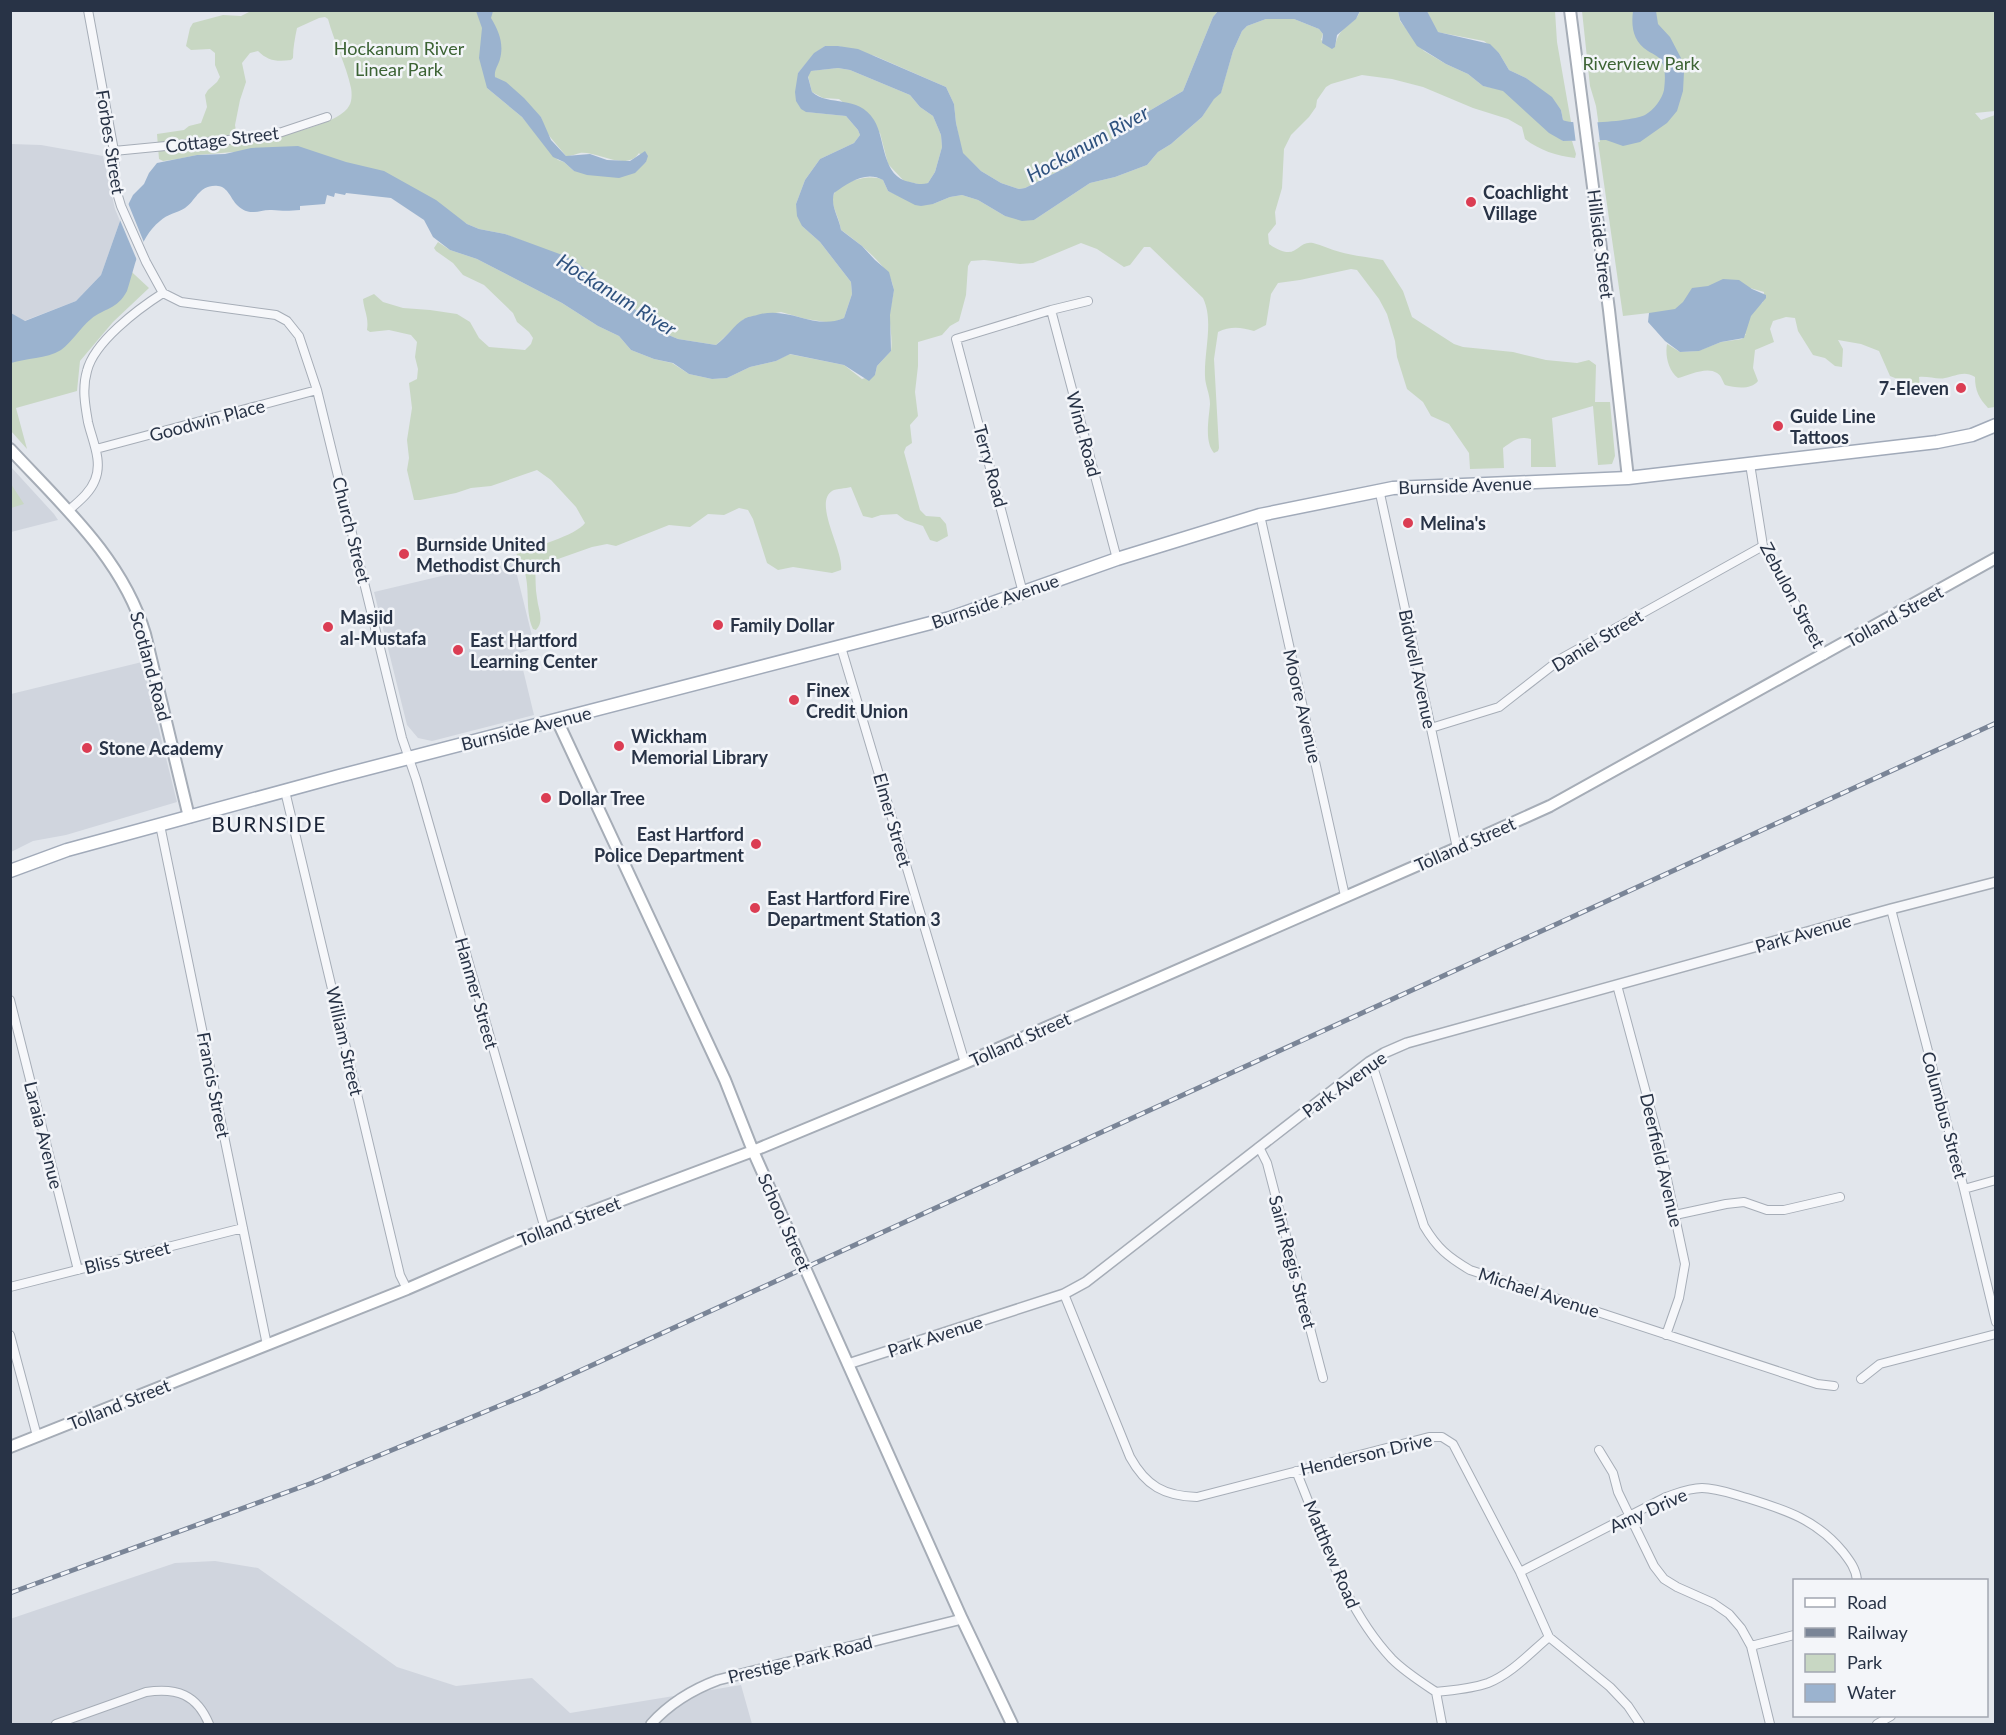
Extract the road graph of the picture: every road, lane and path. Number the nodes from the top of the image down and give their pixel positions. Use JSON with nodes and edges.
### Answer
{"nodes":[{"id":1,"x":88,"y":10,"type":"edge"},
{"id":2,"x":1570,"y":10,"type":"edge"},
{"id":3,"x":327,"y":117,"type":"dead end"},
{"id":4,"x":114,"y":151,"type":"junction"},
{"id":5,"x":163,"y":293,"type":"junction"},
{"id":6,"x":1088,"y":301,"type":"dead end"},
{"id":7,"x":1051,"y":310,"type":"junction"},
{"id":8,"x":317,"y":390,"type":"junction"},
{"id":9,"x":1995,"y":425,"type":"edge"},
{"id":10,"x":10,"y":449,"type":"edge"},
{"id":11,"x":96,"y":449,"type":"junction"},
{"id":12,"x":1750,"y":464,"type":"junction"},
{"id":13,"x":1628,"y":478,"type":"junction"},
{"id":14,"x":1379,"y":489,"type":"junction"},
{"id":15,"x":68,"y":511,"type":"junction"},
{"id":16,"x":1260,"y":515,"type":"junction"},
{"id":17,"x":1763,"y":546,"type":"junction"},
{"id":18,"x":1995,"y":558,"type":"edge"},
{"id":19,"x":1117,"y":559,"type":"junction"},
{"id":20,"x":1023,"y":593,"type":"junction"},
{"id":21,"x":841,"y":647,"type":"junction"},
{"id":22,"x":1824,"y":655,"type":"junction"},
{"id":23,"x":557,"y":720,"type":"junction"},
{"id":24,"x":1431,"y":728,"type":"junction"},
{"id":25,"x":409,"y":758,"type":"junction"},
{"id":26,"x":285,"y":791,"type":"junction"},
{"id":27,"x":189,"y":818,"type":"junction"},
{"id":28,"x":160,"y":825,"type":"junction"},
{"id":29,"x":1457,"y":848,"type":"junction"},
{"id":30,"x":10,"y":871,"type":"edge"},
{"id":31,"x":1995,"y":882,"type":"edge"},
{"id":32,"x":1345,"y":896,"type":"junction"},
{"id":33,"x":1891,"y":909,"type":"junction"},
{"id":34,"x":1617,"y":985,"type":"junction"},
{"id":35,"x":10,"y":1000,"type":"edge"},
{"id":36,"x":1369,"y":1062,"type":"junction"},
{"id":37,"x":965,"y":1063,"type":"junction"},
{"id":38,"x":1259,"y":1147,"type":"junction"},
{"id":39,"x":753,"y":1151,"type":"junction"},
{"id":40,"x":1995,"y":1180,"type":"edge"},
{"id":41,"x":1964,"y":1189,"type":"junction"},
{"id":42,"x":1840,"y":1197,"type":"dead end"},
{"id":43,"x":1675,"y":1215,"type":"junction"},
{"id":44,"x":243,"y":1228,"type":"junction"},
{"id":45,"x":545,"y":1229,"type":"junction"},
{"id":46,"x":78,"y":1270,"type":"junction"},
{"id":47,"x":10,"y":1287,"type":"edge"},
{"id":48,"x":407,"y":1289,"type":"junction"},
{"id":49,"x":1064,"y":1294,"type":"junction"},
{"id":50,"x":1995,"y":1322,"type":"edge"},
{"id":51,"x":1995,"y":1334,"type":"edge"},
{"id":52,"x":10,"y":1335,"type":"edge"},
{"id":53,"x":1666,"y":1335,"type":"junction"},
{"id":54,"x":267,"y":1346,"type":"junction"},
{"id":55,"x":848,"y":1364,"type":"junction"},
{"id":56,"x":1323,"y":1378,"type":"dead end"},
{"id":57,"x":1861,"y":1379,"type":"dead end"},
{"id":58,"x":1834,"y":1386,"type":"dead end"},
{"id":59,"x":37,"y":1436,"type":"junction"},
{"id":60,"x":10,"y":1446,"type":"edge"},
{"id":61,"x":1599,"y":1450,"type":"dead end"},
{"id":62,"x":1296,"y":1471,"type":"junction"},
{"id":63,"x":1630,"y":1516,"type":"junction"},
{"id":64,"x":1520,"y":1572,"type":"junction"},
{"id":65,"x":1856,"y":1579,"type":"edge"},
{"id":66,"x":962,"y":1619,"type":"junction"},
{"id":67,"x":1793,"y":1635,"type":"edge"},
{"id":68,"x":1549,"y":1637,"type":"junction"},
{"id":69,"x":1751,"y":1646,"type":"junction"},
{"id":70,"x":1436,"y":1692,"type":"junction"},
{"id":71,"x":56,"y":1725,"type":"edge"},
{"id":72,"x":210,"y":1725,"type":"edge"},
{"id":73,"x":651,"y":1725,"type":"edge"},
{"id":74,"x":1012,"y":1725,"type":"edge"},
{"id":75,"x":1442,"y":1725,"type":"edge"},
{"id":76,"x":1640,"y":1725,"type":"edge"},
{"id":77,"x":1770,"y":1725,"type":"edge"}],
"edges":[{"from":1,"to":4,"type":"street","name":"Forbes Street"},
{"from":2,"to":13,"type":"main road","name":"Hillside Street"},
{"from":3,"to":4,"type":"street","name":"Cottage Street"},
{"from":4,"to":5,"type":"street","name":"Forbes Street"},
{"from":5,"to":8,"type":"street","name":"Church Street"},
{"from":5,"to":11,"type":"street"},
{"from":6,"to":7,"type":"street"},
{"from":7,"to":19,"type":"street","name":"Wind Road"},
{"from":7,"to":20,"type":"street","name":"Terry Road"},
{"from":8,"to":11,"type":"street","name":"Goodwin Place"},
{"from":8,"to":25,"type":"street","name":"Church Street"},
{"from":9,"to":12,"type":"main road","name":"Burnside Avenue"},
{"from":10,"to":15,"type":"main road","name":"Scotland Road"},
{"from":11,"to":15,"type":"street"},
{"from":12,"to":13,"type":"main road","name":"Burnside Avenue"},
{"from":12,"to":17,"type":"street","name":"Zebulon Street"},
{"from":13,"to":14,"type":"main road","name":"Burnside Avenue"},
{"from":14,"to":16,"type":"main road","name":"Burnside Avenue"},
{"from":14,"to":24,"type":"street","name":"Bidwell Avenue"},
{"from":15,"to":27,"type":"main road","name":"Scotland Road"},
{"from":16,"to":19,"type":"main road","name":"Burnside Avenue"},
{"from":16,"to":32,"type":"street","name":"Moore Avenue"},
{"from":17,"to":22,"type":"street","name":"Zebulon Street"},
{"from":17,"to":24,"type":"street","name":"Daniel Street"},
{"from":18,"to":22,"type":"main road","name":"Tolland Street"},
{"from":19,"to":20,"type":"main road","name":"Burnside Avenue"},
{"from":20,"to":21,"type":"main road","name":"Burnside Avenue"},
{"from":21,"to":23,"type":"main road","name":"Burnside Avenue"},
{"from":21,"to":37,"type":"street","name":"Elmer Street"},
{"from":22,"to":29,"type":"main road","name":"Tolland Street"},
{"from":23,"to":25,"type":"main road","name":"Burnside Avenue"},
{"from":23,"to":39,"type":"main road","name":"School Street"},
{"from":24,"to":29,"type":"street","name":"Bidwell Avenue"},
{"from":25,"to":26,"type":"main road","name":"Burnside Avenue"},
{"from":25,"to":45,"type":"street","name":"Hanmer Street"},
{"from":26,"to":27,"type":"main road","name":"Burnside Avenue"},
{"from":26,"to":48,"type":"street","name":"William Street"},
{"from":27,"to":28,"type":"main road","name":"Burnside Avenue"},
{"from":28,"to":30,"type":"main road","name":"Burnside Avenue"},
{"from":28,"to":44,"type":"street","name":"Francis Street"},
{"from":29,"to":32,"type":"main road","name":"Tolland Street"},
{"from":31,"to":33,"type":"street","name":"Park Avenue"},
{"from":32,"to":37,"type":"main road","name":"Tolland Street"},
{"from":33,"to":34,"type":"street","name":"Park Avenue"},
{"from":33,"to":41,"type":"street","name":"Columbus Street"},
{"from":34,"to":36,"type":"street","name":"Park Avenue"},
{"from":34,"to":43,"type":"street","name":"Deerfield Avenue"},
{"from":35,"to":46,"type":"street","name":"Laraia Avenue"},
{"from":36,"to":38,"type":"street","name":"Park Avenue"},
{"from":36,"to":53,"type":"street","name":"Michael Avenue"},
{"from":37,"to":39,"type":"main road","name":"Tolland Street"},
{"from":38,"to":49,"type":"street","name":"Park Avenue"},
{"from":38,"to":56,"type":"street","name":"Saint Regis Street"},
{"from":39,"to":45,"type":"main road","name":"Tolland Street"},
{"from":39,"to":55,"type":"main road","name":"School Street"},
{"from":40,"to":41,"type":"street"},
{"from":41,"to":50,"type":"street","name":"Columbus Street"},
{"from":42,"to":43,"type":"street"},
{"from":43,"to":53,"type":"street","name":"Deerfield Avenue"},
{"from":44,"to":46,"type":"street","name":"Bliss Street"},
{"from":44,"to":54,"type":"street","name":"Francis Street"},
{"from":45,"to":48,"type":"main road","name":"Tolland Street"},
{"from":46,"to":47,"type":"street","name":"Bliss Street"},
{"from":48,"to":54,"type":"main road","name":"Tolland Street"},
{"from":49,"to":55,"type":"street","name":"Park Avenue"},
{"from":49,"to":62,"type":"street","name":"Henderson Drive"},
{"from":51,"to":57,"type":"street"},
{"from":52,"to":59,"type":"street"},
{"from":53,"to":58,"type":"street","name":"Michael Avenue"},
{"from":54,"to":59,"type":"main road","name":"Tolland Street"},
{"from":55,"to":66,"type":"main road","name":"School Street"},
{"from":59,"to":60,"type":"main road","name":"Tolland Street"},
{"from":61,"to":63,"type":"street"},
{"from":62,"to":64,"type":"street","name":"Henderson Drive"},
{"from":62,"to":70,"type":"street","name":"Matthew Road"},
{"from":63,"to":64,"type":"street","name":"Amy Drive"},
{"from":63,"to":65,"type":"street","name":"Amy Drive"},
{"from":63,"to":69,"type":"street"},
{"from":64,"to":68,"type":"street","name":"Henderson Drive"},
{"from":66,"to":73,"type":"street","name":"Prestige Park Road"},
{"from":66,"to":74,"type":"main road","name":"School Street"},
{"from":67,"to":69,"type":"street"},
{"from":68,"to":70,"type":"street"},
{"from":68,"to":76,"type":"street","name":"Henderson Drive"},
{"from":69,"to":77,"type":"street"},
{"from":70,"to":75,"type":"street"},
{"from":71,"to":72,"type":"street"}]}
